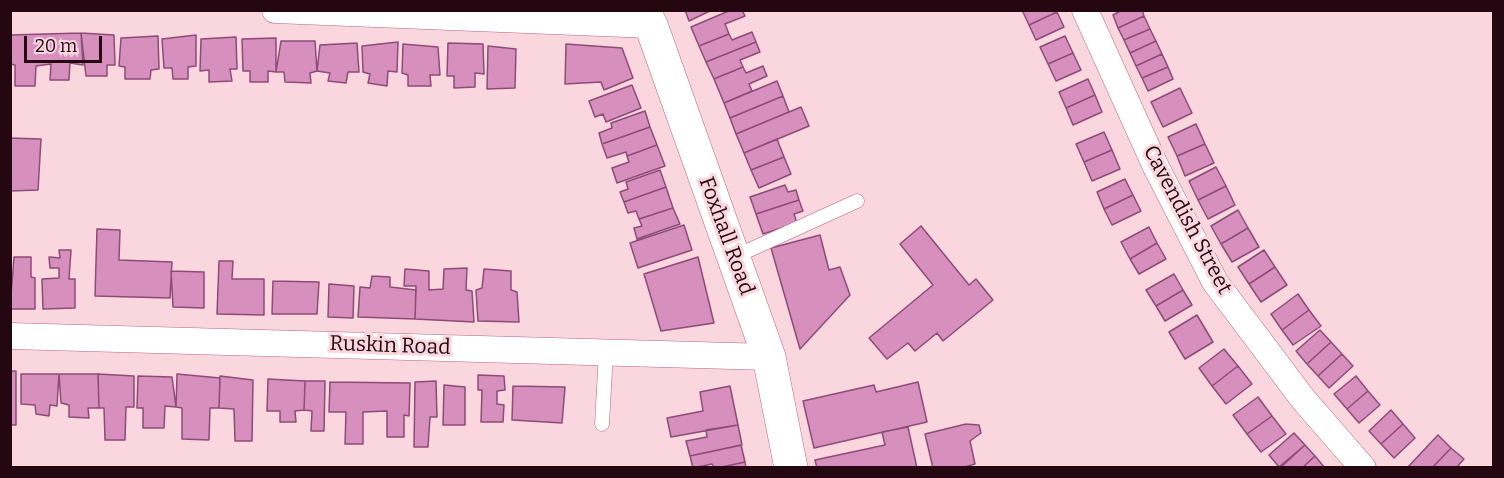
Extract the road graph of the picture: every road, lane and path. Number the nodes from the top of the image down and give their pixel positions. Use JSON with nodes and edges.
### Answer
{"nodes":[{"id":1,"x":275,"y":10,"type":"edge"},
{"id":2,"x":1086,"y":10,"type":"edge"},
{"id":3,"x":647,"y":18,"type":"edge"},
{"id":4,"x":857,"y":201,"type":"dead end"},
{"id":5,"x":734,"y":257,"type":"junction"},
{"id":6,"x":10,"y":336,"type":"edge"},
{"id":7,"x":606,"y":352,"type":"junction"},
{"id":8,"x":769,"y":357,"type":"junction"},
{"id":9,"x":602,"y":424,"type":"dead end"},
{"id":10,"x":791,"y":468,"type":"edge"},
{"id":11,"x":1363,"y":468,"type":"edge"}],
"edges":[{"from":1,"to":3,"type":"street"},
{"from":2,"to":11,"type":"street","name":"Cavendish Street"},
{"from":3,"to":5,"type":"main road","name":"Foxhall Road"},
{"from":4,"to":5,"type":"lane"},
{"from":5,"to":8,"type":"main road","name":"Foxhall Road"},
{"from":6,"to":7,"type":"street","name":"Ruskin Road"},
{"from":7,"to":8,"type":"street","name":"Ruskin Road"},
{"from":7,"to":9,"type":"lane"},
{"from":8,"to":10,"type":"main road","name":"Foxhall Road"}]}
